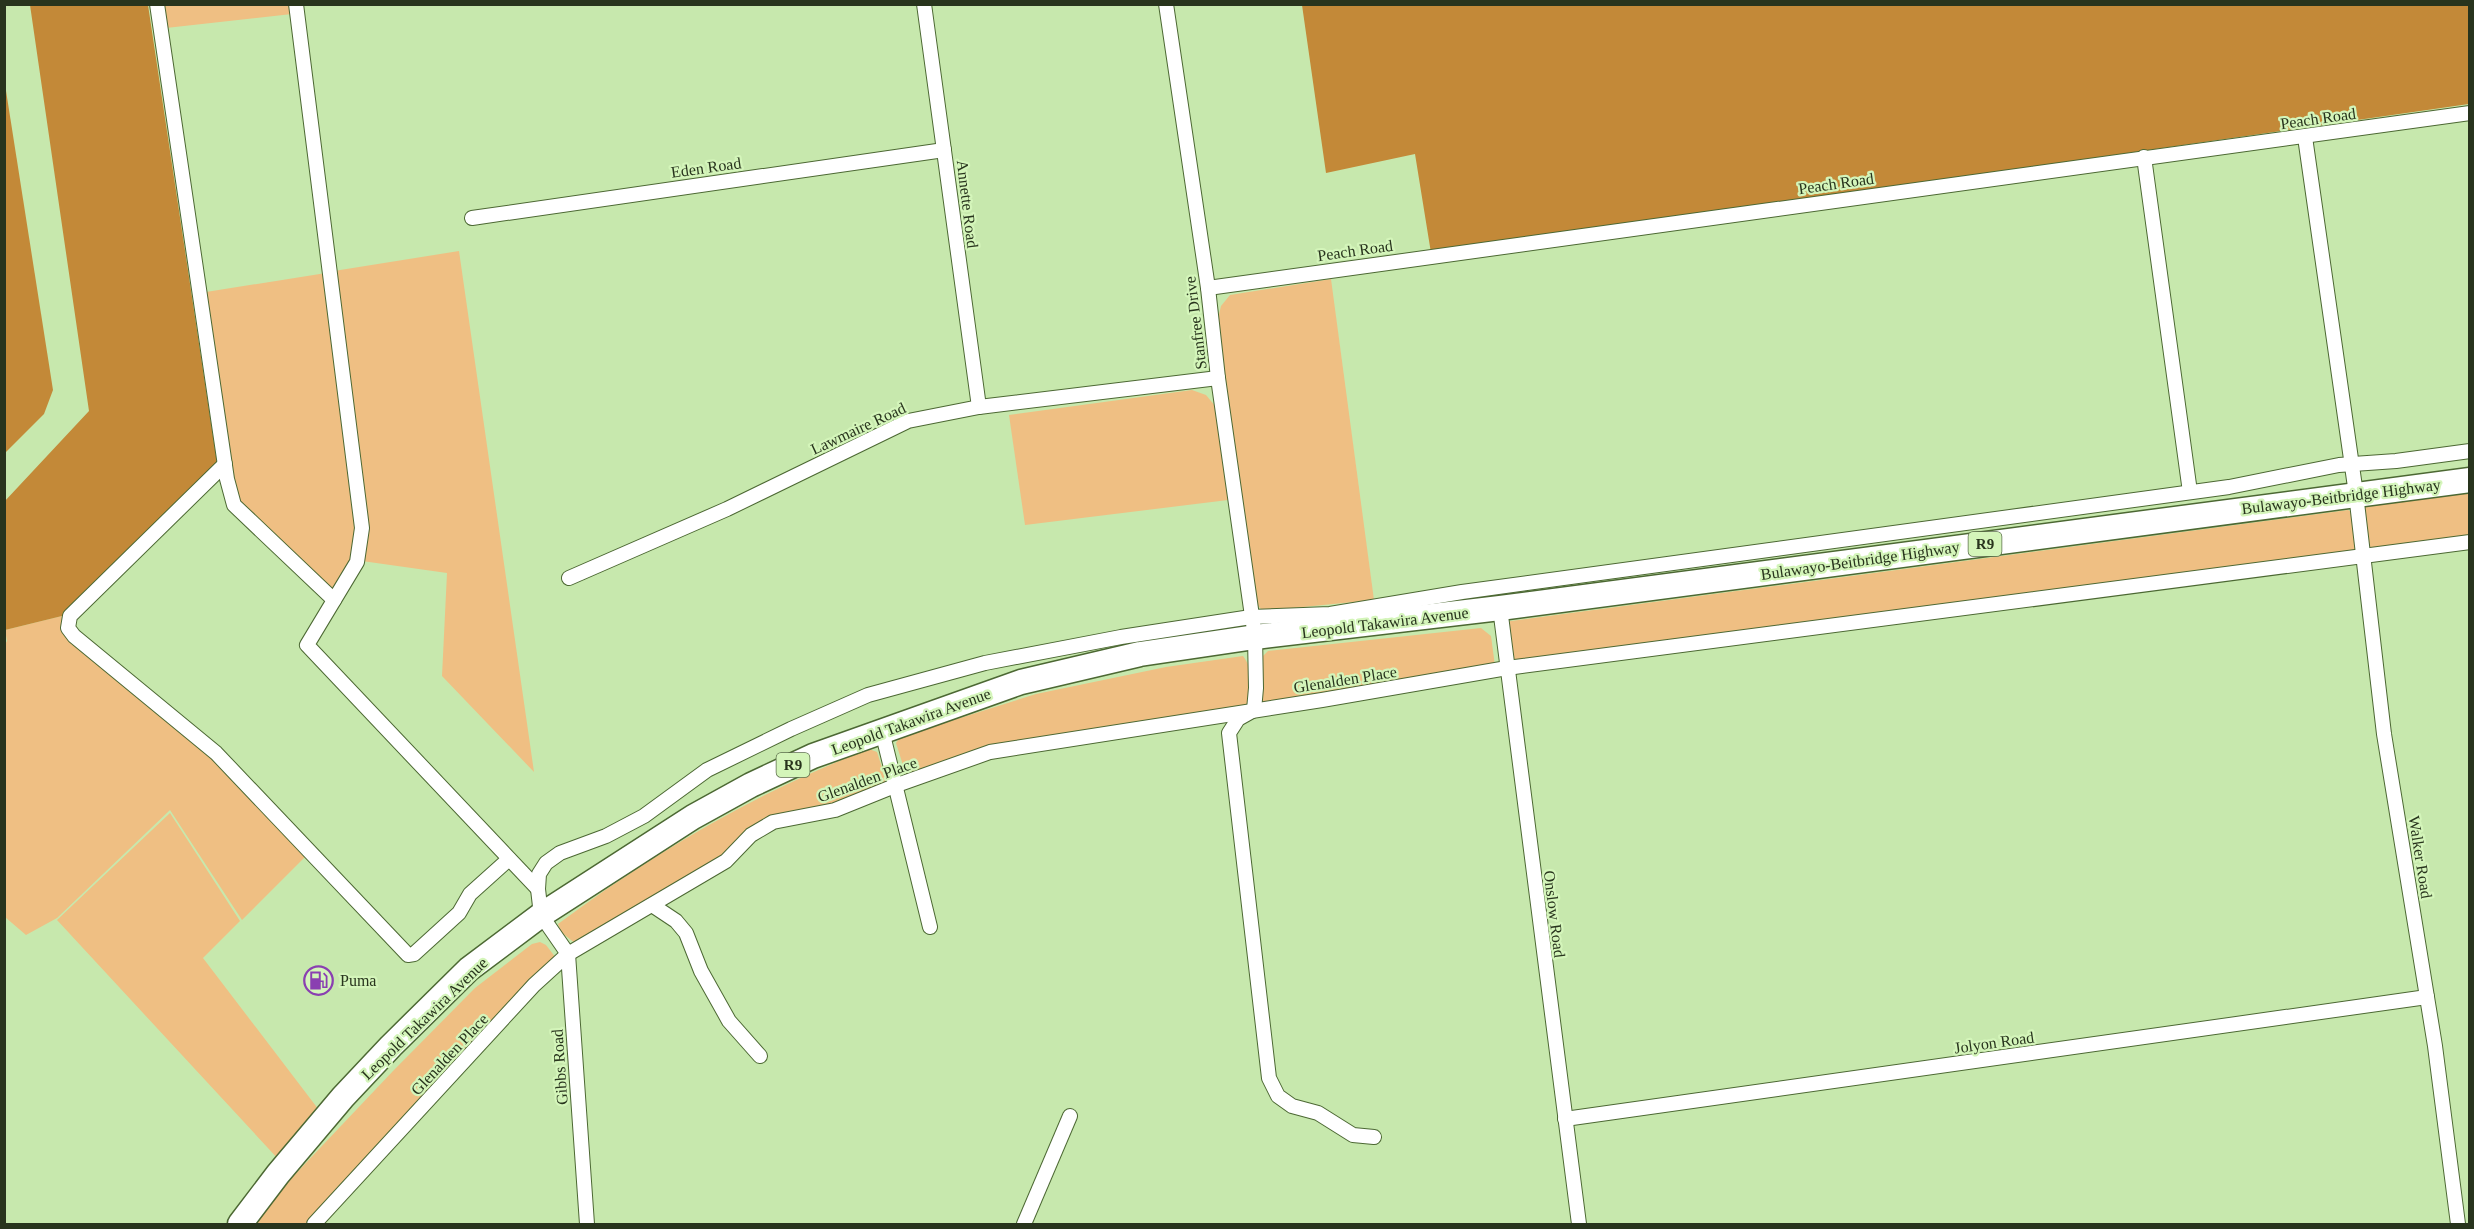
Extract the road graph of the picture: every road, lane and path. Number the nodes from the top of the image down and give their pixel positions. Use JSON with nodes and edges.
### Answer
{"nodes":[{"id":1,"x":157,"y":4,"type":"edge"},
{"id":2,"x":296,"y":4,"type":"edge"},
{"id":3,"x":924,"y":4,"type":"edge"},
{"id":4,"x":1166,"y":4,"type":"edge"},
{"id":5,"x":2469,"y":113,"type":"edge"},
{"id":6,"x":2305,"y":137,"type":"junction"},
{"id":7,"x":944,"y":150,"type":"junction"},
{"id":8,"x":2144,"y":157,"type":"junction"},
{"id":9,"x":472,"y":218,"type":"dead end"},
{"id":10,"x":1208,"y":288,"type":"junction"},
{"id":11,"x":1218,"y":378,"type":"junction"},
{"id":12,"x":979,"y":407,"type":"junction"},
{"id":13,"x":2469,"y":451,"type":"edge"},
{"id":14,"x":225,"y":464,"type":"junction"},
{"id":15,"x":2352,"y":464,"type":"junction"},
{"id":16,"x":2469,"y":480,"type":"edge"},
{"id":17,"x":2190,"y":492,"type":"junction"},
{"id":18,"x":2356,"y":494,"type":"junction"},
{"id":19,"x":2469,"y":542,"type":"edge"},
{"id":20,"x":2364,"y":556,"type":"junction"},
{"id":21,"x":1692,"y":562,"type":"junction"},
{"id":22,"x":569,"y":578,"type":"dead end"},
{"id":23,"x":1676,"y":585,"type":"junction"},
{"id":24,"x":334,"y":600,"type":"junction"},
{"id":25,"x":1462,"y":602,"type":"junction"},
{"id":26,"x":1500,"y":608,"type":"junction"},
{"id":27,"x":1253,"y":627,"type":"junction"},
{"id":28,"x":1508,"y":668,"type":"junction"},
{"id":29,"x":1254,"y":710,"type":"junction"},
{"id":30,"x":882,"y":731,"type":"junction"},
{"id":31,"x":897,"y":785,"type":"junction"},
{"id":32,"x":509,"y":859,"type":"junction"},
{"id":33,"x":538,"y":889,"type":"junction"},
{"id":34,"x":652,"y":904,"type":"junction"},
{"id":35,"x":541,"y":915,"type":"junction"},
{"id":36,"x":930,"y":927,"type":"dead end"},
{"id":37,"x":568,"y":954,"type":"junction"},
{"id":38,"x":2427,"y":997,"type":"junction"},
{"id":39,"x":760,"y":1056,"type":"dead end"},
{"id":40,"x":1070,"y":1116,"type":"dead end"},
{"id":41,"x":1564,"y":1119,"type":"junction"},
{"id":42,"x":1374,"y":1137,"type":"dead end"},
{"id":43,"x":240,"y":1224,"type":"edge"},
{"id":44,"x":314,"y":1224,"type":"edge"},
{"id":45,"x":587,"y":1224,"type":"edge"},
{"id":46,"x":1024,"y":1224,"type":"edge"},
{"id":47,"x":1579,"y":1224,"type":"edge"},
{"id":48,"x":2458,"y":1224,"type":"edge"}],
"edges":[{"from":1,"to":14,"type":"street"},
{"from":2,"to":24,"type":"street"},
{"from":3,"to":7,"type":"street","name":"Annette Road"},
{"from":4,"to":10,"type":"street","name":"Stanfree Drive"},
{"from":5,"to":6,"type":"street","name":"Peach Road"},
{"from":6,"to":8,"type":"street","name":"Peach Road"},
{"from":6,"to":15,"type":"street","name":"Walker Road"},
{"from":7,"to":9,"type":"street","name":"Eden Road"},
{"from":7,"to":12,"type":"street","name":"Annette Road"},
{"from":8,"to":10,"type":"street","name":"Peach Road"},
{"from":8,"to":17,"type":"street"},
{"from":10,"to":11,"type":"street","name":"Stanfree Drive"},
{"from":11,"to":12,"type":"street","name":"Lawmaire Road"},
{"from":11,"to":27,"type":"street","name":"Stanfree Drive"},
{"from":12,"to":22,"type":"street","name":"Lawmaire Road"},
{"from":13,"to":15,"type":"street"},
{"from":14,"to":24,"type":"street"},
{"from":14,"to":32,"type":"street"},
{"from":15,"to":17,"type":"street"},
{"from":15,"to":18,"type":"street","name":"Walker Road"},
{"from":16,"to":18,"type":"highway","name":"Bulawayo-Beitbridge Highway","number":"R9"},
{"from":17,"to":21,"type":"street"},
{"from":18,"to":20,"type":"street","name":"Walker Road"},
{"from":18,"to":23,"type":"highway","name":"Bulawayo-Beitbridge Highway","number":"R9"},
{"from":19,"to":20,"type":"street","name":"Glenalden Place"},
{"from":20,"to":28,"type":"street","name":"Glenalden Place"},
{"from":20,"to":38,"type":"street","name":"Walker Road"},
{"from":21,"to":23,"type":"street"},
{"from":21,"to":25,"type":"street"},
{"from":23,"to":26,"type":"highway","name":"Bulawayo-Beitbridge Highway","number":"R9"},
{"from":24,"to":32,"type":"street"},
{"from":25,"to":26,"type":"highway","name":"Leopold Takawira Avenue","number":"R9"},
{"from":25,"to":27,"type":"highway","name":"Leopold Takawira Avenue","number":"R9"},
{"from":26,"to":28,"type":"street","name":"Onslow Road"},
{"from":27,"to":29,"type":"street","name":"Stanfree Drive"},
{"from":27,"to":30,"type":"highway","name":"Leopold Takawira Avenue","number":"R9"},
{"from":27,"to":33,"type":"street"},
{"from":28,"to":29,"type":"street","name":"Glenalden Place"},
{"from":28,"to":41,"type":"street","name":"Onslow Road"},
{"from":29,"to":31,"type":"street","name":"Glenalden Place"},
{"from":29,"to":42,"type":"street"},
{"from":30,"to":31,"type":"street"},
{"from":30,"to":35,"type":"highway","name":"Leopold Takawira Avenue","number":"R9"},
{"from":31,"to":34,"type":"street","name":"Glenalden Place"},
{"from":31,"to":36,"type":"street"},
{"from":32,"to":33,"type":"street"},
{"from":33,"to":35,"type":"street"},
{"from":34,"to":37,"type":"street","name":"Glenalden Place"},
{"from":34,"to":39,"type":"street"},
{"from":35,"to":37,"type":"street"},
{"from":35,"to":43,"type":"highway","name":"Leopold Takawira Avenue","number":"R9"},
{"from":37,"to":44,"type":"street","name":"Glenalden Place"},
{"from":37,"to":45,"type":"street","name":"Gibbs Road"},
{"from":38,"to":41,"type":"street","name":"Jolyon Road"},
{"from":38,"to":48,"type":"street","name":"Walker Road"},
{"from":40,"to":46,"type":"street"},
{"from":41,"to":47,"type":"street","name":"Onslow Road"}]}
